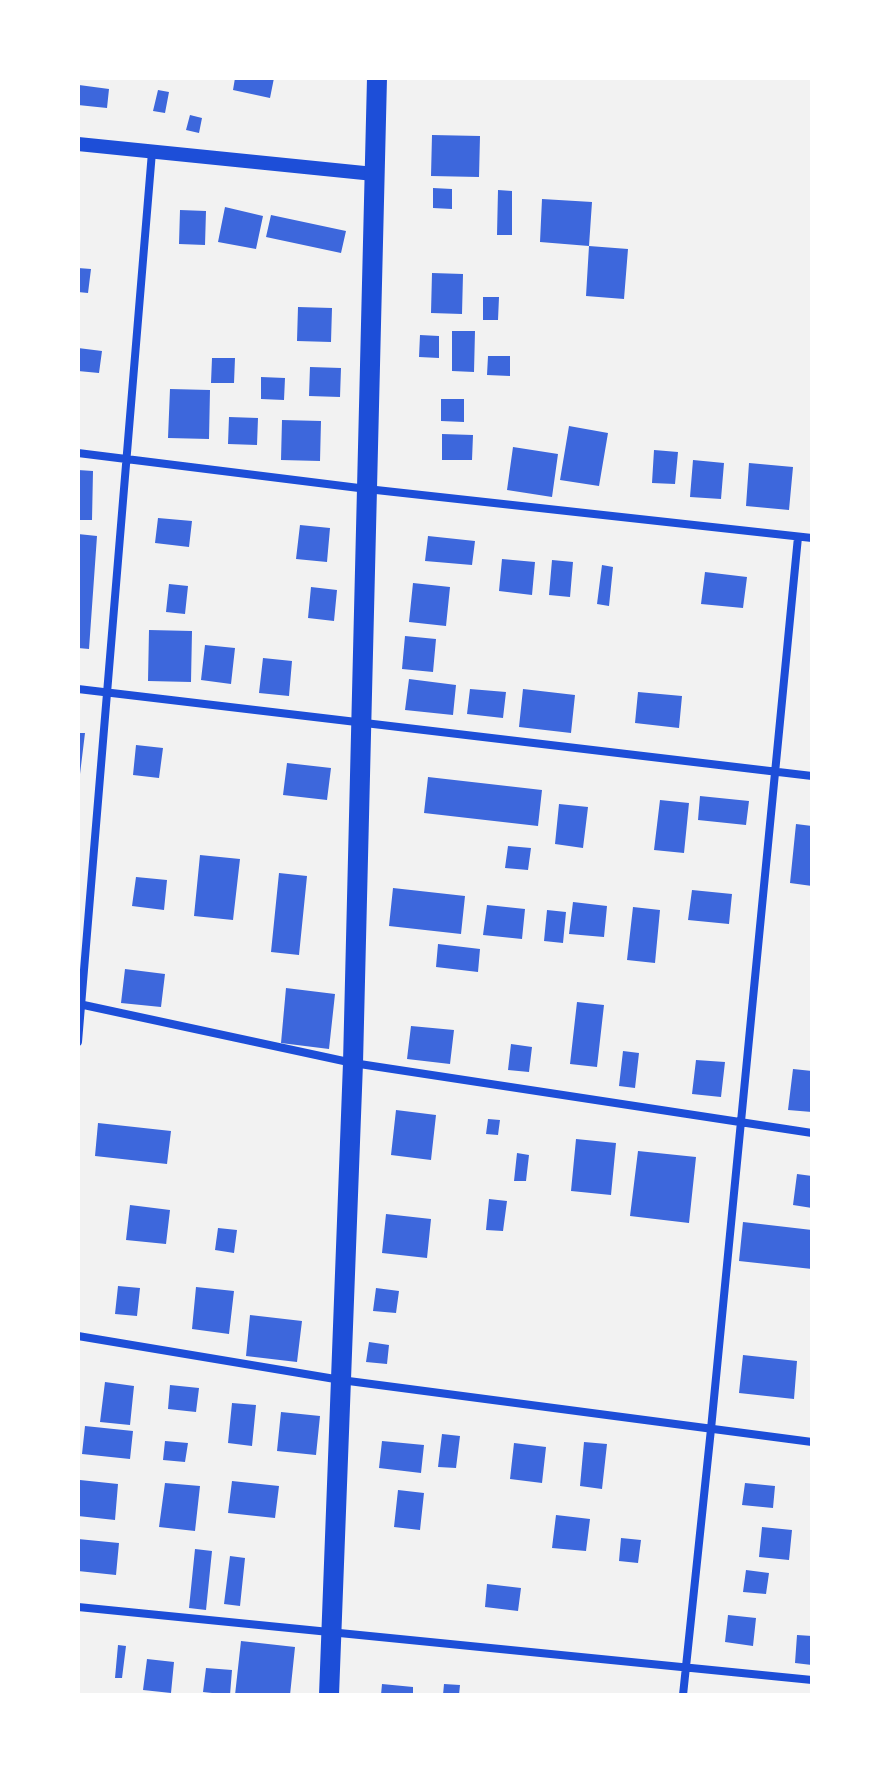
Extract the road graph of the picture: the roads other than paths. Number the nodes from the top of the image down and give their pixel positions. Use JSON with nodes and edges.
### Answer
{"nodes":[{"id":1,"x":377,"y":78,"type":"edge"},
{"id":2,"x":78,"y":144,"type":"edge"},
{"id":3,"x":152,"y":152,"type":"junction"},
{"id":4,"x":374,"y":174,"type":"junction"},
{"id":5,"x":78,"y":453,"type":"edge"},
{"id":6,"x":126,"y":459,"type":"junction"},
{"id":7,"x":367,"y":489,"type":"junction"},
{"id":8,"x":798,"y":537,"type":"junction"},
{"id":9,"x":812,"y":538,"type":"edge"},
{"id":10,"x":78,"y":689,"type":"edge"},
{"id":11,"x":106,"y":692,"type":"junction"},
{"id":12,"x":361,"y":723,"type":"junction"},
{"id":13,"x":775,"y":772,"type":"junction"},
{"id":14,"x":812,"y":776,"type":"edge"},
{"id":15,"x":80,"y":1004,"type":"edge"},
{"id":16,"x":78,"y":1042,"type":"edge"},
{"id":17,"x":353,"y":1063,"type":"junction"},
{"id":18,"x":741,"y":1120,"type":"junction"},
{"id":19,"x":812,"y":1133,"type":"edge"},
{"id":20,"x":78,"y":1336,"type":"edge"},
{"id":21,"x":341,"y":1380,"type":"junction"},
{"id":22,"x":711,"y":1429,"type":"junction"},
{"id":23,"x":812,"y":1442,"type":"edge"},
{"id":24,"x":78,"y":1607,"type":"edge"},
{"id":25,"x":331,"y":1632,"type":"junction"},
{"id":26,"x":685,"y":1668,"type":"junction"},
{"id":27,"x":812,"y":1680,"type":"edge"},
{"id":28,"x":329,"y":1695,"type":"edge"},
{"id":29,"x":683,"y":1695,"type":"edge"}],
"edges":[{"from":1,"to":4,"type":"main road"},
{"from":2,"to":3,"type":"street"},
{"from":3,"to":4,"type":"street"},
{"from":3,"to":6,"type":"street"},
{"from":4,"to":7,"type":"main road"},
{"from":5,"to":6,"type":"street"},
{"from":6,"to":7,"type":"street"},
{"from":6,"to":11,"type":"street"},
{"from":7,"to":8,"type":"street"},
{"from":7,"to":12,"type":"main road"},
{"from":8,"to":9,"type":"street"},
{"from":8,"to":13,"type":"street"},
{"from":10,"to":11,"type":"street"},
{"from":11,"to":12,"type":"street"},
{"from":11,"to":15,"type":"street"},
{"from":12,"to":13,"type":"street"},
{"from":12,"to":17,"type":"main road"},
{"from":13,"to":14,"type":"street"},
{"from":13,"to":18,"type":"street"},
{"from":15,"to":16,"type":"street"},
{"from":15,"to":17,"type":"street"},
{"from":17,"to":18,"type":"street"},
{"from":17,"to":21,"type":"main road"},
{"from":18,"to":19,"type":"street"},
{"from":18,"to":22,"type":"street"},
{"from":20,"to":21,"type":"street"},
{"from":21,"to":22,"type":"street"},
{"from":21,"to":25,"type":"main road"},
{"from":22,"to":23,"type":"street"},
{"from":22,"to":26,"type":"street"},
{"from":24,"to":25,"type":"street"},
{"from":25,"to":26,"type":"street"},
{"from":25,"to":28,"type":"main road"},
{"from":26,"to":27,"type":"street"},
{"from":26,"to":29,"type":"street"}]}
